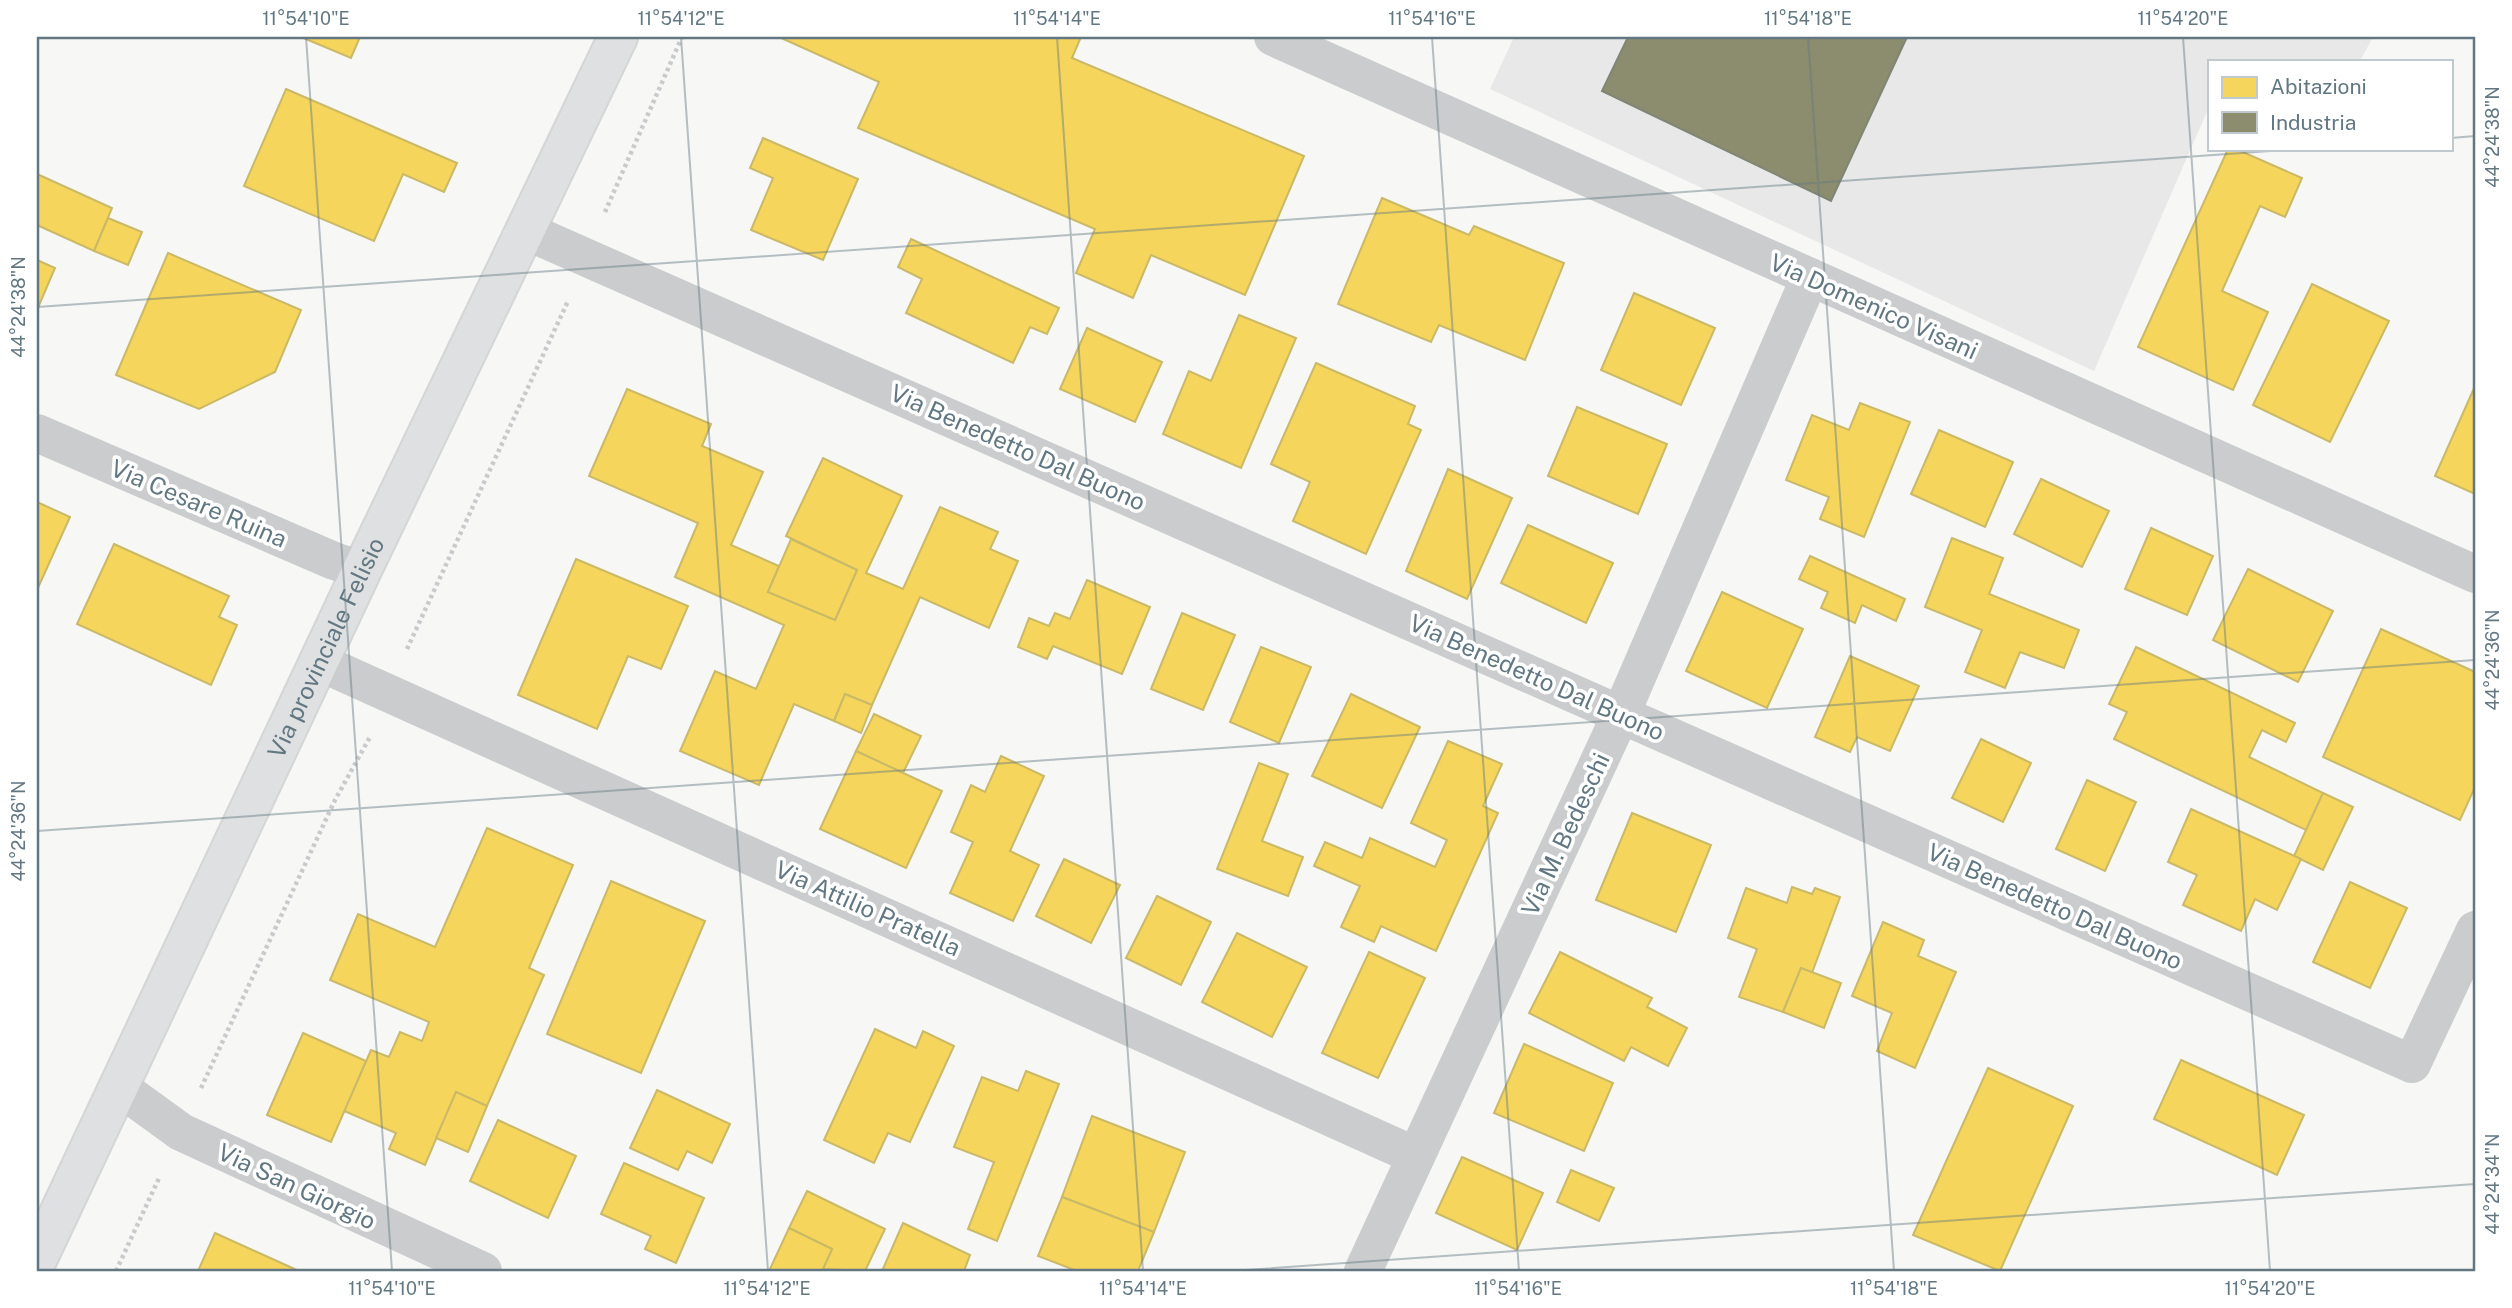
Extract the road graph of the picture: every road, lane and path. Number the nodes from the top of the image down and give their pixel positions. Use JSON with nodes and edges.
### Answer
{"nodes":[{"id":1,"x":618,"y":37,"type":"edge"},
{"id":2,"x":1273,"y":37,"type":"edge"},
{"id":3,"x":526,"y":231,"type":"junction"},
{"id":4,"x":1810,"y":277,"type":"junction"},
{"id":5,"x":37,"y":433,"type":"edge"},
{"id":6,"x":362,"y":570,"type":"junction"},
{"id":7,"x":2475,"y":574,"type":"edge"},
{"id":8,"x":319,"y":662,"type":"junction"},
{"id":9,"x":1620,"y":713,"type":"junction"},
{"id":10,"x":2475,"y":930,"type":"edge"},
{"id":11,"x":119,"y":1087,"type":"junction"},
{"id":12,"x":1416,"y":1156,"type":"junction"},
{"id":13,"x":37,"y":1260,"type":"edge"},
{"id":14,"x":483,"y":1271,"type":"edge"},
{"id":15,"x":1363,"y":1271,"type":"edge"}],
"edges":[{"from":1,"to":3,"type":"main road","name":"Via provinciale Felisio"},
{"from":2,"to":4,"type":"street","name":"Via Domenico Visani"},
{"from":3,"to":6,"type":"main road","name":"Via provinciale Felisio"},
{"from":3,"to":9,"type":"street","name":"Via Benedetto Dal Buono"},
{"from":4,"to":7,"type":"street","name":"Via Domenico Visani"},
{"from":4,"to":9,"type":"street","name":"Via M. Bedeschi"},
{"from":5,"to":6,"type":"street","name":"Via Cesare Ruina"},
{"from":6,"to":8,"type":"main road","name":"Via provinciale Felisio"},
{"from":8,"to":11,"type":"main road","name":"Via provinciale Felisio"},
{"from":8,"to":12,"type":"street","name":"Via Attilio Pratella"},
{"from":9,"to":10,"type":"street","name":"Via Benedetto Dal Buono"},
{"from":9,"to":12,"type":"street","name":"Via M. Bedeschi"},
{"from":11,"to":13,"type":"main road","name":"Via provinciale Felisio"},
{"from":11,"to":14,"type":"street","name":"Via San Giorgio"},
{"from":12,"to":15,"type":"street","name":"Via M. Bedeschi"}]}
